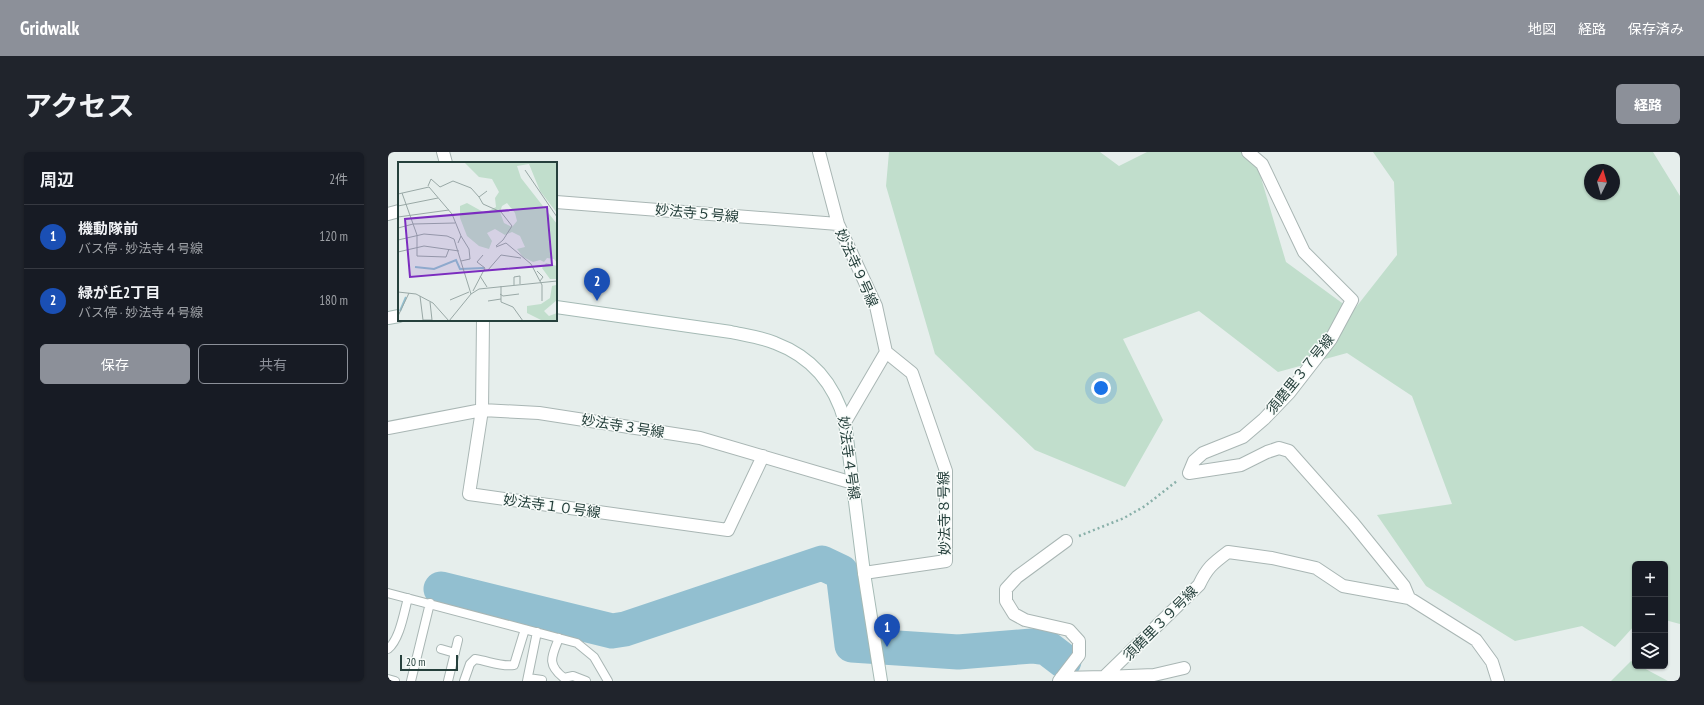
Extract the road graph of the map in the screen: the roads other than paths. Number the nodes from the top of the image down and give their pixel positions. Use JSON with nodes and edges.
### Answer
{"nodes":[{"id":1,"x":443,"y":152,"type":"edge"},
{"id":2,"x":819,"y":152,"type":"edge"},
{"id":3,"x":1248,"y":152,"type":"edge"},
{"id":4,"x":446,"y":162,"type":"edge"},
{"id":5,"x":557,"y":202,"type":"edge"},
{"id":6,"x":398,"y":211,"type":"edge"},
{"id":7,"x":388,"y":214,"type":"edge"},
{"id":8,"x":838,"y":224,"type":"junction"},
{"id":9,"x":557,"y":307,"type":"edge"},
{"id":10,"x":398,"y":316,"type":"edge"},
{"id":11,"x":388,"y":318,"type":"edge"},
{"id":12,"x":483,"y":321,"type":"edge"},
{"id":13,"x":886,"y":352,"type":"junction"},
{"id":14,"x":482,"y":410,"type":"junction"},
{"id":15,"x":845,"y":422,"type":"junction"},
{"id":16,"x":388,"y":428,"type":"edge"},
{"id":17,"x":763,"y":456,"type":"junction"},
{"id":18,"x":853,"y":483,"type":"junction"},
{"id":19,"x":1066,"y":542,"type":"road end"},
{"id":20,"x":864,"y":573,"type":"junction"},
{"id":21,"x":388,"y":593,"type":"edge"},
{"id":22,"x":408,"y":598,"type":"junction"},
{"id":23,"x":1408,"y":598,"type":"junction"},
{"id":24,"x":430,"y":604,"type":"junction"},
{"id":25,"x":525,"y":629,"type":"junction"},
{"id":26,"x":537,"y":632,"type":"junction"},
{"id":27,"x":559,"y":638,"type":"junction"},
{"id":28,"x":458,"y":640,"type":"dead end"},
{"id":29,"x":388,"y":649,"type":"edge"},
{"id":30,"x":441,"y":649,"type":"dead end"},
{"id":31,"x":455,"y":652,"type":"junction"},
{"id":32,"x":1184,"y":668,"type":"dead end"},
{"id":33,"x":1104,"y":677,"type":"junction"},
{"id":34,"x":388,"y":679,"type":"edge"},
{"id":35,"x":527,"y":680,"type":"edge"},
{"id":36,"x":542,"y":680,"type":"dead end"},
{"id":37,"x":1060,"y":680,"type":"edge"},
{"id":38,"x":395,"y":681,"type":"edge"},
{"id":39,"x":412,"y":681,"type":"edge"},
{"id":40,"x":448,"y":681,"type":"edge"},
{"id":41,"x":464,"y":681,"type":"edge"},
{"id":42,"x":586,"y":681,"type":"edge"},
{"id":43,"x":608,"y":681,"type":"edge"},
{"id":44,"x":881,"y":681,"type":"edge"},
{"id":45,"x":1498,"y":681,"type":"edge"}],
"edges":[{"from":1,"to":4,"type":"street"},
{"from":2,"to":8,"type":"street","name":"妙法寺９号線"},
{"from":3,"to":23,"type":"street","name":"須磨里３７号線"},
{"from":5,"to":8,"type":"street","name":"妙法寺５号線"},
{"from":6,"to":7,"type":"street"},
{"from":8,"to":13,"type":"street","name":"妙法寺９号線"},
{"from":9,"to":15,"type":"street","name":"妙法寺４号線"},
{"from":10,"to":11,"type":"street"},
{"from":12,"to":14,"type":"street","name":"妙法寺１０号線"},
{"from":13,"to":15,"type":"street"},
{"from":13,"to":20,"type":"street","name":"妙法寺８号線"},
{"from":14,"to":16,"type":"street","name":"妙法寺３号線"},
{"from":14,"to":17,"type":"street","name":"妙法寺３号線"},
{"from":14,"to":17,"type":"street","name":"妙法寺１０号線"},
{"from":15,"to":18,"type":"street","name":"妙法寺４号線"},
{"from":17,"to":18,"type":"street","name":"妙法寺３号線"},
{"from":18,"to":20,"type":"street","name":"妙法寺４号線"},
{"from":19,"to":37,"type":"street"},
{"from":20,"to":44,"type":"street","name":"妙法寺４号線"},
{"from":21,"to":22,"type":"lane"},
{"from":22,"to":24,"type":"lane"},
{"from":22,"to":29,"type":"lane"},
{"from":23,"to":33,"type":"street","name":"須磨里３９号線"},
{"from":23,"to":45,"type":"street"},
{"from":24,"to":25,"type":"lane"},
{"from":24,"to":39,"type":"lane"},
{"from":25,"to":26,"type":"lane"},
{"from":25,"to":41,"type":"lane"},
{"from":26,"to":27,"type":"lane"},
{"from":26,"to":35,"type":"lane"},
{"from":27,"to":42,"type":"lane"},
{"from":27,"to":43,"type":"lane"},
{"from":28,"to":31,"type":"lane"},
{"from":30,"to":31,"type":"lane"},
{"from":31,"to":40,"type":"lane"},
{"from":32,"to":33,"type":"street"},
{"from":33,"to":37,"type":"street"},
{"from":34,"to":38,"type":"lane"},
{"from":35,"to":36,"type":"lane"}]}
